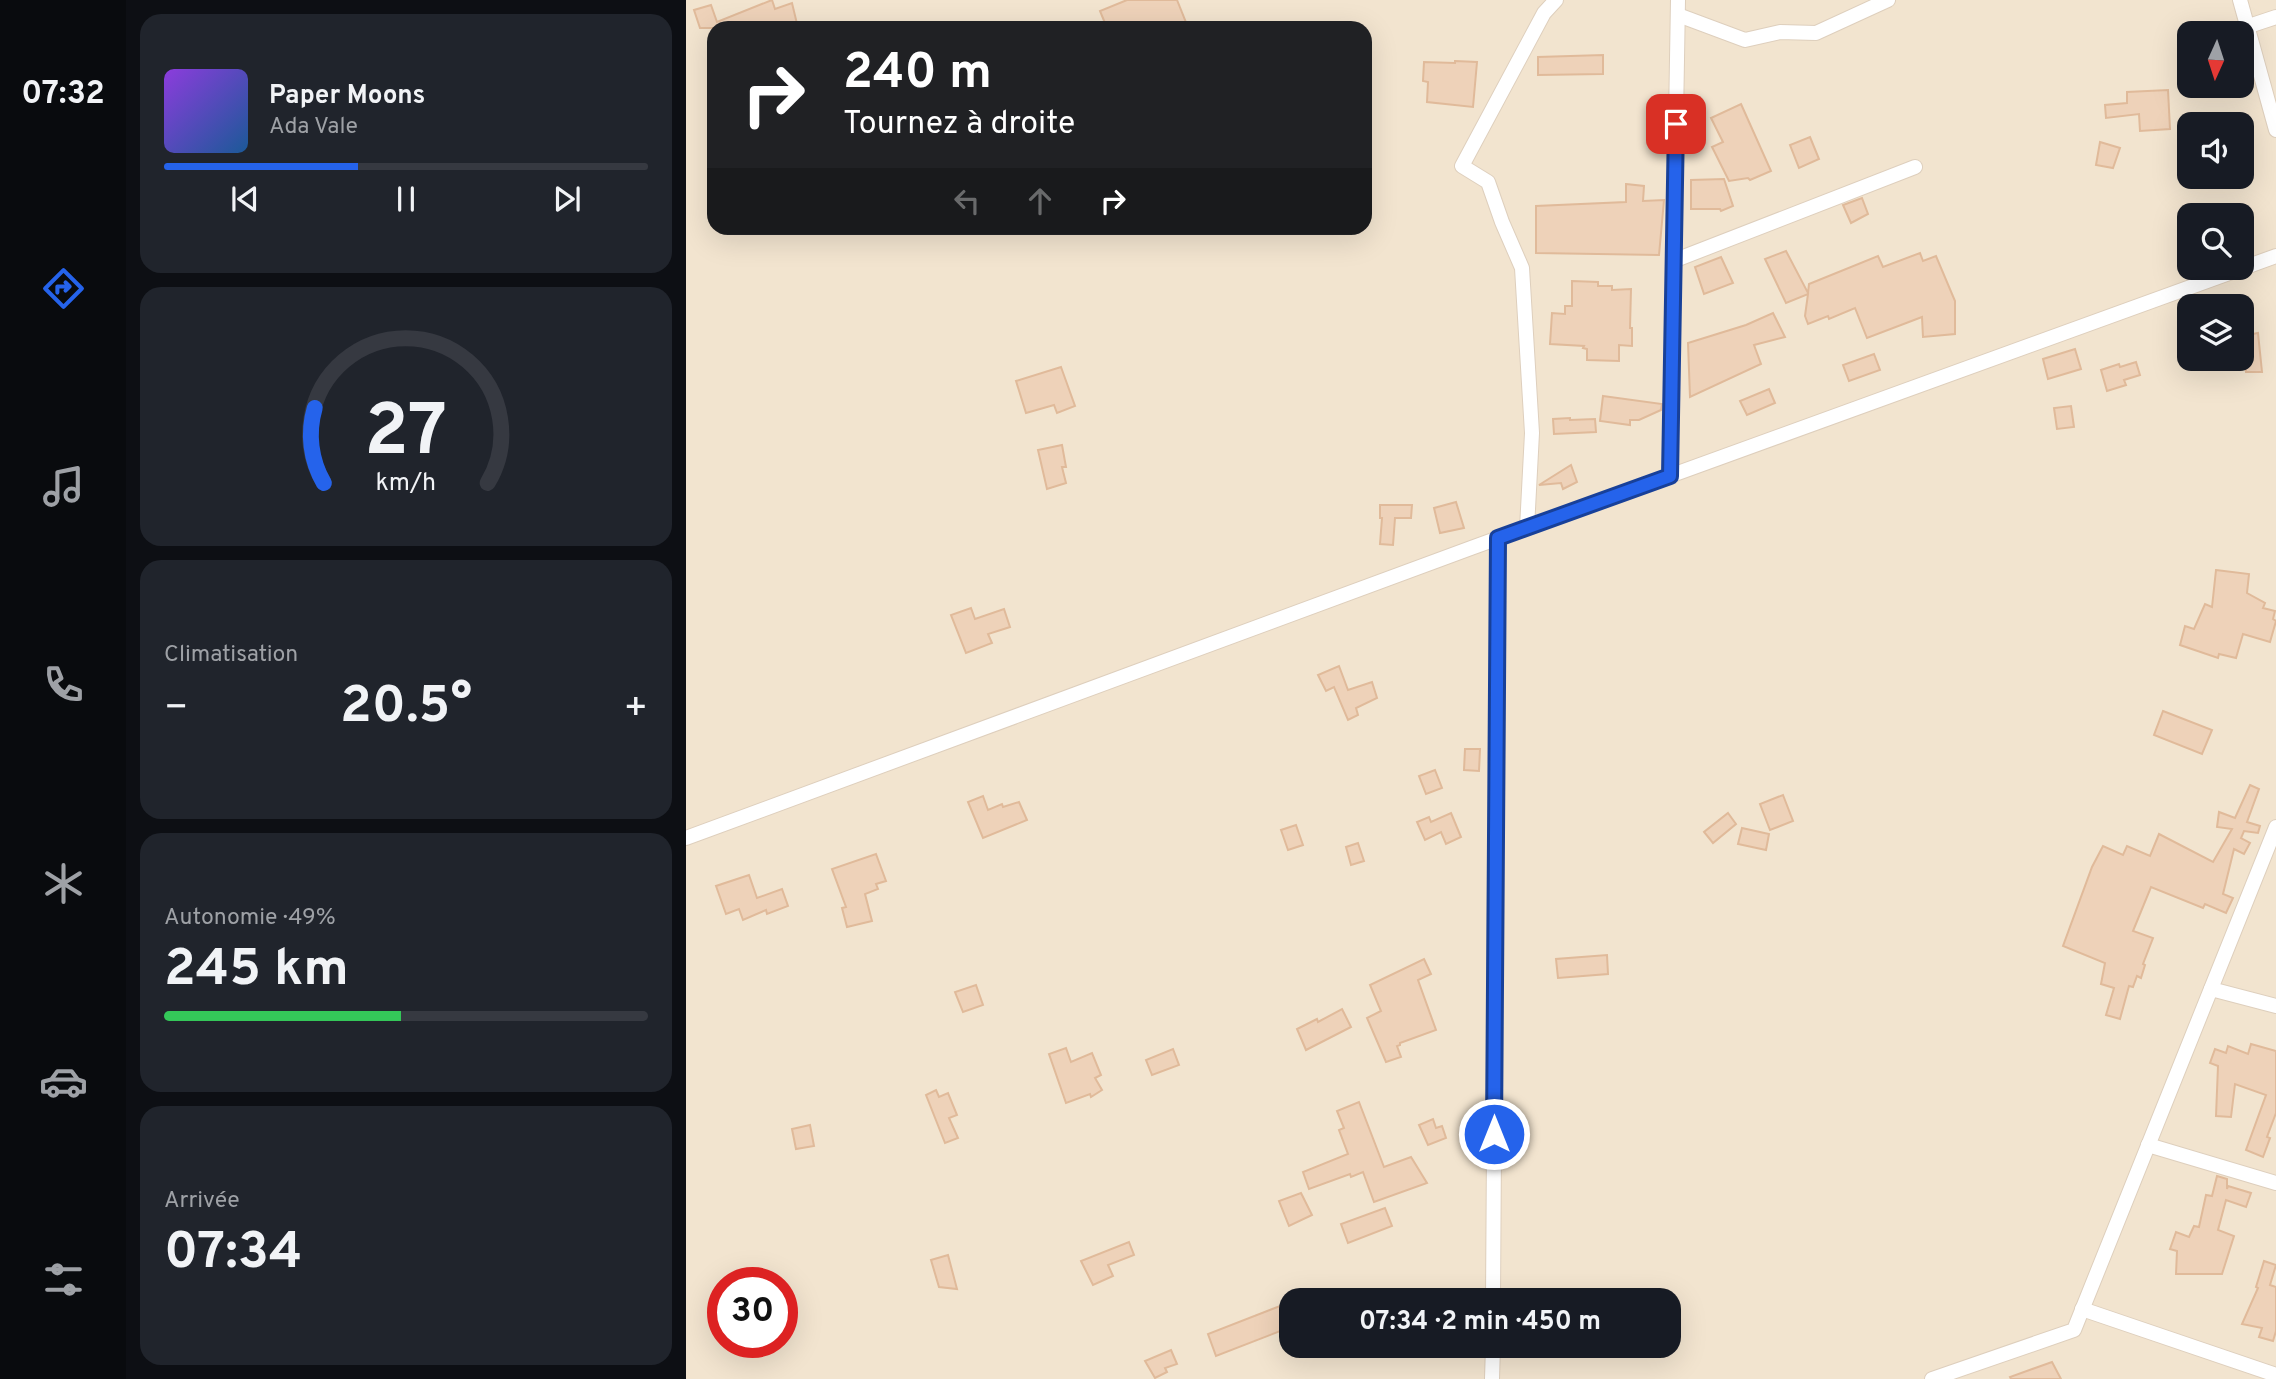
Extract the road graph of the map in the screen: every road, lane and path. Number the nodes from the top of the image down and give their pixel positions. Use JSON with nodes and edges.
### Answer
{"nodes":[{"id":1,"x":1556,"y":0,"type":"edge"},
{"id":2,"x":1888,"y":0,"type":"edge"},
{"id":3,"x":2240,"y":0,"type":"edge"},
{"id":4,"x":1678,"y":7,"type":"edge"},
{"id":5,"x":2276,"y":17,"type":"edge"},
{"id":6,"x":2247,"y":21,"type":"edge"},
{"id":7,"x":2254,"y":24,"type":"edge"},
{"id":8,"x":2254,"y":45,"type":"edge"},
{"id":9,"x":2276,"y":130,"type":"edge"},
{"id":10,"x":1915,"y":167,"type":"dead end"},
{"id":11,"x":2276,"y":256,"type":"edge"},
{"id":12,"x":1673,"y":261,"type":"junction"},
{"id":13,"x":1670,"y":476,"type":"junction"},
{"id":14,"x":1527,"y":528,"type":"junction"},
{"id":15,"x":1498,"y":538,"type":"junction"},
{"id":16,"x":2276,"y":827,"type":"edge"},
{"id":17,"x":686,"y":838,"type":"edge"},
{"id":18,"x":2211,"y":989,"type":"junction"},
{"id":19,"x":2276,"y":1006,"type":"edge"},
{"id":20,"x":2148,"y":1145,"type":"junction"},
{"id":21,"x":2276,"y":1183,"type":"edge"},
{"id":22,"x":1493,"y":1288,"type":"edge"},
{"id":23,"x":2082,"y":1308,"type":"junction"},
{"id":24,"x":1493,"y":1358,"type":"edge"},
{"id":25,"x":2276,"y":1375,"type":"edge"},
{"id":26,"x":1492,"y":1379,"type":"edge"},
{"id":27,"x":1932,"y":1379,"type":"edge"}],
"edges":[{"from":1,"to":14,"type":"street"},
{"from":2,"to":4,"type":"street"},
{"from":3,"to":6,"type":"street"},
{"from":4,"to":12,"type":"street"},
{"from":5,"to":7,"type":"street"},
{"from":8,"to":9,"type":"street"},
{"from":10,"to":12,"type":"street"},
{"from":11,"to":13,"type":"street"},
{"from":12,"to":13,"type":"street"},
{"from":13,"to":14,"type":"street"},
{"from":14,"to":15,"type":"street"},
{"from":15,"to":17,"type":"street"},
{"from":15,"to":22,"type":"street"},
{"from":16,"to":18,"type":"street"},
{"from":18,"to":19,"type":"street"},
{"from":18,"to":20,"type":"street"},
{"from":20,"to":21,"type":"street"},
{"from":20,"to":23,"type":"street"},
{"from":23,"to":25,"type":"street"},
{"from":23,"to":27,"type":"street"},
{"from":24,"to":26,"type":"street"}]}
